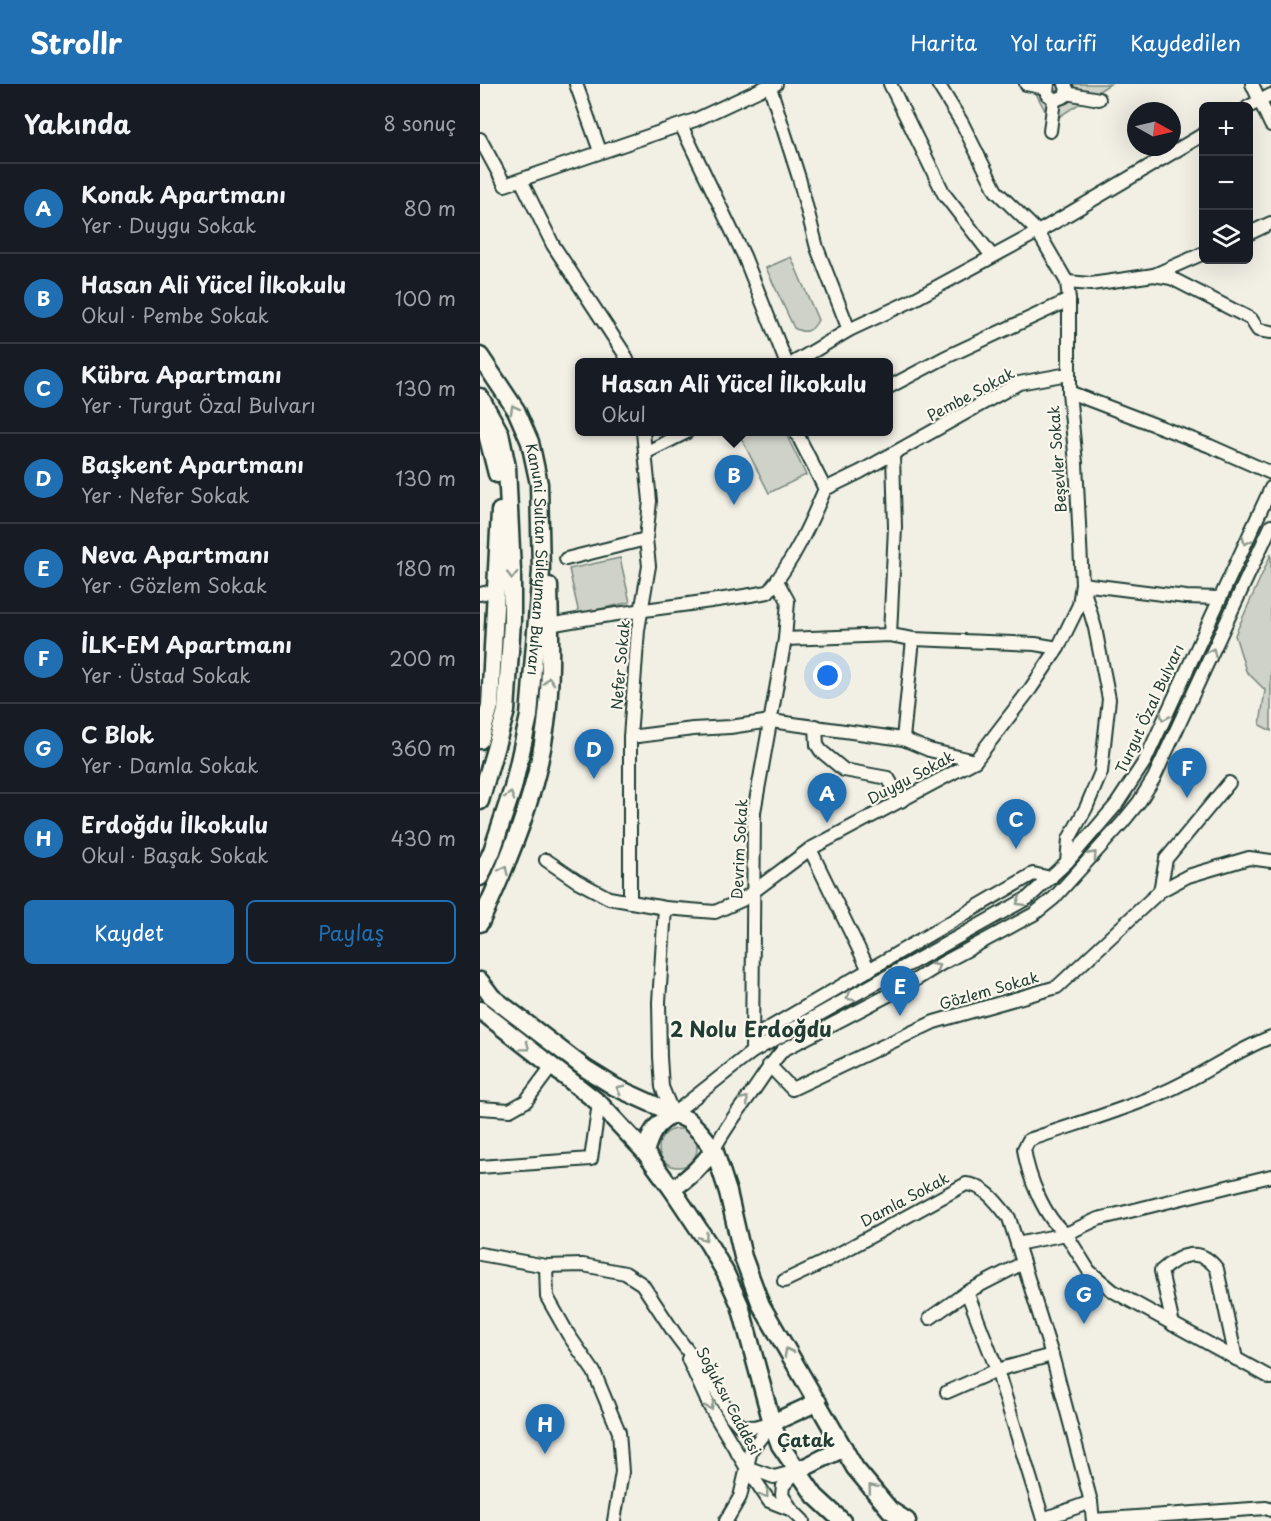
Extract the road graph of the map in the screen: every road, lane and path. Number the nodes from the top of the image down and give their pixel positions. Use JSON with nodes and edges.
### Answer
{"nodes":[{"id":1,"x":576,"y":84,"type":"edge"},
{"id":2,"x":772,"y":84,"type":"edge"},
{"id":3,"x":890,"y":84,"type":"edge"},
{"id":4,"x":938,"y":84,"type":"edge"},
{"id":5,"x":1026,"y":84,"type":"edge"},
{"id":6,"x":1252,"y":84,"type":"edge"},
{"id":7,"x":1268,"y":84,"type":"edge"},
{"id":8,"x":1047,"y":86,"type":"edge"},
{"id":9,"x":1066,"y":88,"type":"edge"},
{"id":10,"x":1271,"y":90,"type":"edge"},
{"id":11,"x":1099,"y":99,"type":"dead end"},
{"id":12,"x":1054,"y":100,"type":"junction"},
{"id":13,"x":1260,"y":101,"type":"edge"},
{"id":14,"x":681,"y":125,"type":"junction"},
{"id":15,"x":1271,"y":125,"type":"edge"},
{"id":16,"x":1050,"y":131,"type":"dead end"},
{"id":17,"x":1199,"y":136,"type":"edge"},
{"id":18,"x":480,"y":139,"type":"edge"},
{"id":19,"x":600,"y":151,"type":"junction"},
{"id":20,"x":521,"y":180,"type":"junction"},
{"id":21,"x":1271,"y":223,"type":"edge"},
{"id":22,"x":1038,"y":231,"type":"junction"},
{"id":23,"x":1253,"y":232,"type":"edge"},
{"id":24,"x":1199,"y":254,"type":"edge"},
{"id":25,"x":992,"y":256,"type":"junction"},
{"id":26,"x":1154,"y":275,"type":"junction"},
{"id":27,"x":1067,"y":282,"type":"junction"},
{"id":28,"x":1069,"y":300,"type":"junction"},
{"id":29,"x":849,"y":330,"type":"junction"},
{"id":30,"x":1271,"y":332,"type":"edge"},
{"id":31,"x":480,"y":356,"type":"edge"},
{"id":32,"x":626,"y":358,"type":"edge"},
{"id":33,"x":784,"y":358,"type":"edge"},
{"id":34,"x":803,"y":358,"type":"edge"},
{"id":35,"x":1068,"y":374,"type":"junction"},
{"id":36,"x":893,"y":384,"type":"edge"},
{"id":37,"x":1069,"y":392,"type":"junction"},
{"id":38,"x":480,"y":397,"type":"edge"},
{"id":39,"x":480,"y":414,"type":"edge"},
{"id":40,"x":643,"y":436,"type":"edge"},
{"id":41,"x":679,"y":436,"type":"edge"},
{"id":42,"x":801,"y":436,"type":"edge"},
{"id":43,"x":645,"y":453,"type":"junction"},
{"id":44,"x":893,"y":453,"type":"junction"},
{"id":45,"x":1271,"y":473,"type":"edge"},
{"id":46,"x":539,"y":484,"type":"junction"},
{"id":47,"x":1271,"y":488,"type":"edge"},
{"id":48,"x":825,"y":489,"type":"junction"},
{"id":49,"x":1271,"y":526,"type":"edge"},
{"id":50,"x":646,"y":539,"type":"junction"},
{"id":51,"x":566,"y":559,"type":"dead end"},
{"id":52,"x":777,"y":581,"type":"junction"},
{"id":53,"x":1082,"y":584,"type":"junction"},
{"id":54,"x":497,"y":590,"type":"junction"},
{"id":55,"x":480,"y":594,"type":"edge"},
{"id":56,"x":1219,"y":598,"type":"junction"},
{"id":57,"x":641,"y":612,"type":"junction"},
{"id":58,"x":550,"y":625,"type":"junction"},
{"id":59,"x":890,"y":635,"type":"junction"},
{"id":60,"x":785,"y":639,"type":"junction"},
{"id":61,"x":913,"y":639,"type":"junction"},
{"id":62,"x":1058,"y":648,"type":"junction"},
{"id":63,"x":771,"y":722,"type":"junction"},
{"id":64,"x":816,"y":726,"type":"junction"},
{"id":65,"x":630,"y":737,"type":"junction"},
{"id":66,"x":903,"y":739,"type":"junction"},
{"id":67,"x":480,"y":740,"type":"edge"},
{"id":68,"x":975,"y":760,"type":"junction"},
{"id":69,"x":1229,"y":783,"type":"dead end"},
{"id":70,"x":480,"y":801,"type":"edge"},
{"id":71,"x":901,"y":801,"type":"junction"},
{"id":72,"x":810,"y":849,"type":"junction"},
{"id":73,"x":546,"y":860,"type":"dead end"},
{"id":74,"x":1271,"y":861,"type":"edge"},
{"id":75,"x":1067,"y":862,"type":"junction"},
{"id":76,"x":480,"y":877,"type":"edge"},
{"id":77,"x":1051,"y":878,"type":"junction"},
{"id":78,"x":1160,"y":891,"type":"junction"},
{"id":79,"x":753,"y":893,"type":"junction"},
{"id":80,"x":630,"y":902,"type":"junction"},
{"id":81,"x":665,"y":908,"type":"junction"},
{"id":82,"x":480,"y":923,"type":"edge"},
{"id":83,"x":868,"y":970,"type":"junction"},
{"id":84,"x":480,"y":981,"type":"edge"},
{"id":85,"x":480,"y":1010,"type":"edge"},
{"id":86,"x":1271,"y":1037,"type":"edge"},
{"id":87,"x":752,"y":1038,"type":"junction"},
{"id":88,"x":752,"y":1052,"type":"junction"},
{"id":89,"x":769,"y":1065,"type":"junction"},
{"id":90,"x":552,"y":1066,"type":"junction"},
{"id":91,"x":599,"y":1103,"type":"junction"},
{"id":92,"x":480,"y":1108,"type":"edge"},
{"id":93,"x":673,"y":1114,"type":"junction"},
{"id":94,"x":714,"y":1149,"type":"junction"},
{"id":95,"x":645,"y":1152,"type":"junction"},
{"id":96,"x":480,"y":1167,"type":"edge"},
{"id":97,"x":1271,"y":1176,"type":"edge"},
{"id":98,"x":672,"y":1189,"type":"junction"},
{"id":99,"x":1066,"y":1234,"type":"junction"},
{"id":100,"x":1017,"y":1244,"type":"junction"},
{"id":101,"x":480,"y":1254,"type":"edge"},
{"id":102,"x":1023,"y":1263,"type":"junction"},
{"id":103,"x":546,"y":1266,"type":"junction"},
{"id":104,"x":784,"y":1281,"type":"dead end"},
{"id":105,"x":967,"y":1292,"type":"junction"},
{"id":106,"x":930,"y":1318,"type":"dead end"},
{"id":107,"x":1173,"y":1324,"type":"junction"},
{"id":108,"x":675,"y":1334,"type":"junction"},
{"id":109,"x":1052,"y":1355,"type":"junction"},
{"id":110,"x":1236,"y":1359,"type":"junction"},
{"id":111,"x":997,"y":1370,"type":"junction"},
{"id":112,"x":1271,"y":1378,"type":"edge"},
{"id":113,"x":947,"y":1392,"type":"dead end"},
{"id":114,"x":818,"y":1402,"type":"junction"},
{"id":115,"x":772,"y":1423,"type":"junction"},
{"id":116,"x":844,"y":1448,"type":"junction"},
{"id":117,"x":746,"y":1467,"type":"junction"},
{"id":118,"x":797,"y":1471,"type":"junction"},
{"id":119,"x":1091,"y":1502,"type":"junction"},
{"id":120,"x":792,"y":1510,"type":"junction"},
{"id":121,"x":1271,"y":1510,"type":"edge"},
{"id":122,"x":614,"y":1521,"type":"edge"},
{"id":123,"x":726,"y":1521,"type":"edge"},
{"id":124,"x":803,"y":1521,"type":"edge"},
{"id":125,"x":842,"y":1521,"type":"edge"},
{"id":126,"x":907,"y":1521,"type":"edge"},
{"id":127,"x":1093,"y":1521,"type":"edge"}],
"edges":[{"from":1,"to":19,"type":"street"},
{"from":2,"to":14,"type":"street"},
{"from":2,"to":29,"type":"street"},
{"from":3,"to":25,"type":"street"},
{"from":4,"to":22,"type":"street","name":"Beşevler Sokak"},
{"from":5,"to":8,"type":"street"},
{"from":6,"to":13,"type":"street"},
{"from":7,"to":10,"type":"street"},
{"from":8,"to":12,"type":"street"},
{"from":9,"to":11,"type":"street"},
{"from":9,"to":12,"type":"street"},
{"from":12,"to":16,"type":"street"},
{"from":13,"to":15,"type":"street"},
{"from":14,"to":19,"type":"street"},
{"from":14,"to":33,"type":"street"},
{"from":17,"to":22,"type":"street"},
{"from":18,"to":20,"type":"street"},
{"from":19,"to":20,"type":"street"},
{"from":20,"to":32,"type":"street"},
{"from":21,"to":23,"type":"street"},
{"from":22,"to":25,"type":"street"},
{"from":22,"to":27,"type":"street","name":"Beşevler Sokak"},
{"from":24,"to":26,"type":"street"},
{"from":25,"to":29,"type":"street"},
{"from":26,"to":27,"type":"street"},
{"from":26,"to":30,"type":"street"},
{"from":27,"to":28,"type":"street","name":"Beşevler Sokak"},
{"from":28,"to":35,"type":"street","name":"Beşevler Sokak"},
{"from":28,"to":36,"type":"street"},
{"from":29,"to":34,"type":"street"},
{"from":46,"to":31,"type":"main road","name":"Kanuni Sultan Süleyman Bulvarı","one_way":true},
{"from":35,"to":37,"type":"street","name":"Beşevler Sokak"},
{"from":35,"to":44,"type":"street","name":"Pembe Sokak"},
{"from":37,"to":45,"type":"street"},
{"from":37,"to":53,"type":"street","name":"Beşevler Sokak"},
{"from":38,"to":70,"type":"main road","name":"Kanuni Sultan Süleyman Bulvarı","one_way":true},
{"from":39,"to":54,"type":"main road"},
{"from":40,"to":43,"type":"street","name":"Nefer Sokak"},
{"from":41,"to":43,"type":"street"},
{"from":42,"to":48,"type":"street"},
{"from":43,"to":50,"type":"street","name":"Nefer Sokak"},
{"from":44,"to":48,"type":"street","name":"Pembe Sokak"},
{"from":44,"to":59,"type":"street"},
{"from":46,"to":58,"type":"main road"},
{"from":76,"to":46,"type":"main road","name":"Kanuni Sultan Süleyman Bulvarı","one_way":true},
{"from":47,"to":56,"type":"street","name":"Turgut Özal Bulvarı","one_way":true},
{"from":48,"to":52,"type":"street"},
{"from":89,"to":49,"type":"street","one_way":true},
{"from":50,"to":51,"type":"street"},
{"from":50,"to":57,"type":"street","name":"Nefer Sokak"},
{"from":52,"to":57,"type":"street"},
{"from":52,"to":60,"type":"street","name":"Devrim Sokak"},
{"from":53,"to":56,"type":"street"},
{"from":53,"to":62,"type":"street","name":"Duygu Sokak"},
{"from":53,"to":75,"type":"street","name":"Beşevler Sokak"},
{"from":54,"to":55,"type":"street"},
{"from":54,"to":67,"type":"main road"},
{"from":56,"to":75,"type":"street","name":"Turgut Özal Bulvarı","one_way":true},
{"from":57,"to":58,"type":"street"},
{"from":57,"to":65,"type":"street","name":"Nefer Sokak"},
{"from":82,"to":58,"type":"main road","one_way":true},
{"from":59,"to":60,"type":"street"},
{"from":59,"to":61,"type":"street"},
{"from":60,"to":63,"type":"street","name":"Devrim Sokak"},
{"from":61,"to":62,"type":"street"},
{"from":61,"to":66,"type":"street"},
{"from":62,"to":68,"type":"street","name":"Duygu Sokak"},
{"from":63,"to":64,"type":"street"},
{"from":63,"to":65,"type":"street"},
{"from":63,"to":79,"type":"street","name":"Devrim Sokak"},
{"from":64,"to":66,"type":"street"},
{"from":64,"to":71,"type":"street"},
{"from":65,"to":80,"type":"street","name":"Nefer Sokak"},
{"from":66,"to":68,"type":"street"},
{"from":68,"to":71,"type":"street","name":"Duygu Sokak"},
{"from":69,"to":78,"type":"street"},
{"from":71,"to":72,"type":"street","name":"Duygu Sokak"},
{"from":72,"to":79,"type":"street","name":"Duygu Sokak"},
{"from":72,"to":83,"type":"street"},
{"from":73,"to":80,"type":"street","name":"Duygu Sokak"},
{"from":74,"to":78,"type":"street","name":"Gözlem Sokak"},
{"from":75,"to":77,"type":"street","name":"Turgut Özal Bulvarı"},
{"from":77,"to":83,"type":"street"},
{"from":77,"to":88,"type":"street","name":"Turgut Özal Bulvarı","one_way":true},
{"from":78,"to":89,"type":"street","name":"Gözlem Sokak"},
{"from":79,"to":81,"type":"street","name":"Duygu Sokak"},
{"from":79,"to":87,"type":"street","name":"Devrim Sokak"},
{"from":80,"to":81,"type":"street","name":"Duygu Sokak"},
{"from":81,"to":93,"type":"street"},
{"from":83,"to":87,"type":"street"},
{"from":93,"to":84,"type":"main road","one_way":true},
{"from":85,"to":90,"type":"main road","one_way":true},
{"from":86,"to":99,"type":"street"},
{"from":87,"to":88,"type":"street","name":"Devrim Sokak"},
{"from":88,"to":93,"type":"street","name":"Turgut Özal Bulvarı"},
{"from":94,"to":89,"type":"street","one_way":true},
{"from":90,"to":91,"type":"main road"},
{"from":90,"to":92,"type":"street"},
{"from":91,"to":95,"type":"main road"},
{"from":91,"to":96,"type":"street"},
{"from":93,"to":94,"type":"main road"},
{"from":93,"to":95,"type":"main road"},
{"from":94,"to":98,"type":"main road"},
{"from":114,"to":94,"type":"main road","one_way":true},
{"from":95,"to":98,"type":"main road"},
{"from":97,"to":99,"type":"street"},
{"from":98,"to":115,"type":"main road","one_way":true},
{"from":99,"to":100,"type":"street"},
{"from":99,"to":107,"type":"street"},
{"from":100,"to":102,"type":"street","name":"Damla Sokak"},
{"from":100,"to":104,"type":"street","name":"Damla Sokak"},
{"from":101,"to":103,"type":"street","name":"Soğuksu Caddesi"},
{"from":102,"to":105,"type":"street"},
{"from":102,"to":109,"type":"street","name":"Damla Sokak"},
{"from":103,"to":108,"type":"street","name":"Soğuksu Caddesi"},
{"from":103,"to":122,"type":"street"},
{"from":105,"to":106,"type":"street"},
{"from":105,"to":111,"type":"street"},
{"from":107,"to":110,"type":"street"},
{"from":107,"to":110,"type":"street"},
{"from":108,"to":115,"type":"street","name":"Soğuksu Caddesi"},
{"from":108,"to":117,"type":"street","name":"Soğuksu Caddesi","one_way":true},
{"from":109,"to":111,"type":"street"},
{"from":109,"to":119,"type":"street","name":"Damla Sokak"},
{"from":110,"to":112,"type":"street"},
{"from":111,"to":113,"type":"street"},
{"from":111,"to":119,"type":"street"},
{"from":114,"to":115,"type":"main road"},
{"from":114,"to":116,"type":"main road"},
{"from":115,"to":117,"type":"street"},
{"from":115,"to":118,"type":"main road"},
{"from":116,"to":118,"type":"main road"},
{"from":126,"to":116,"type":"main road","one_way":true},
{"from":117,"to":118,"type":"street","name":"Soğuksu Caddesi"},
{"from":117,"to":120,"type":"street","one_way":true},
{"from":117,"to":123,"type":"street"},
{"from":118,"to":120,"type":"street"},
{"from":118,"to":125,"type":"main road"},
{"from":119,"to":127,"type":"street","name":"Damla Sokak"},
{"from":120,"to":124,"type":"street"},
{"from":121,"to":127,"type":"street"}]}
